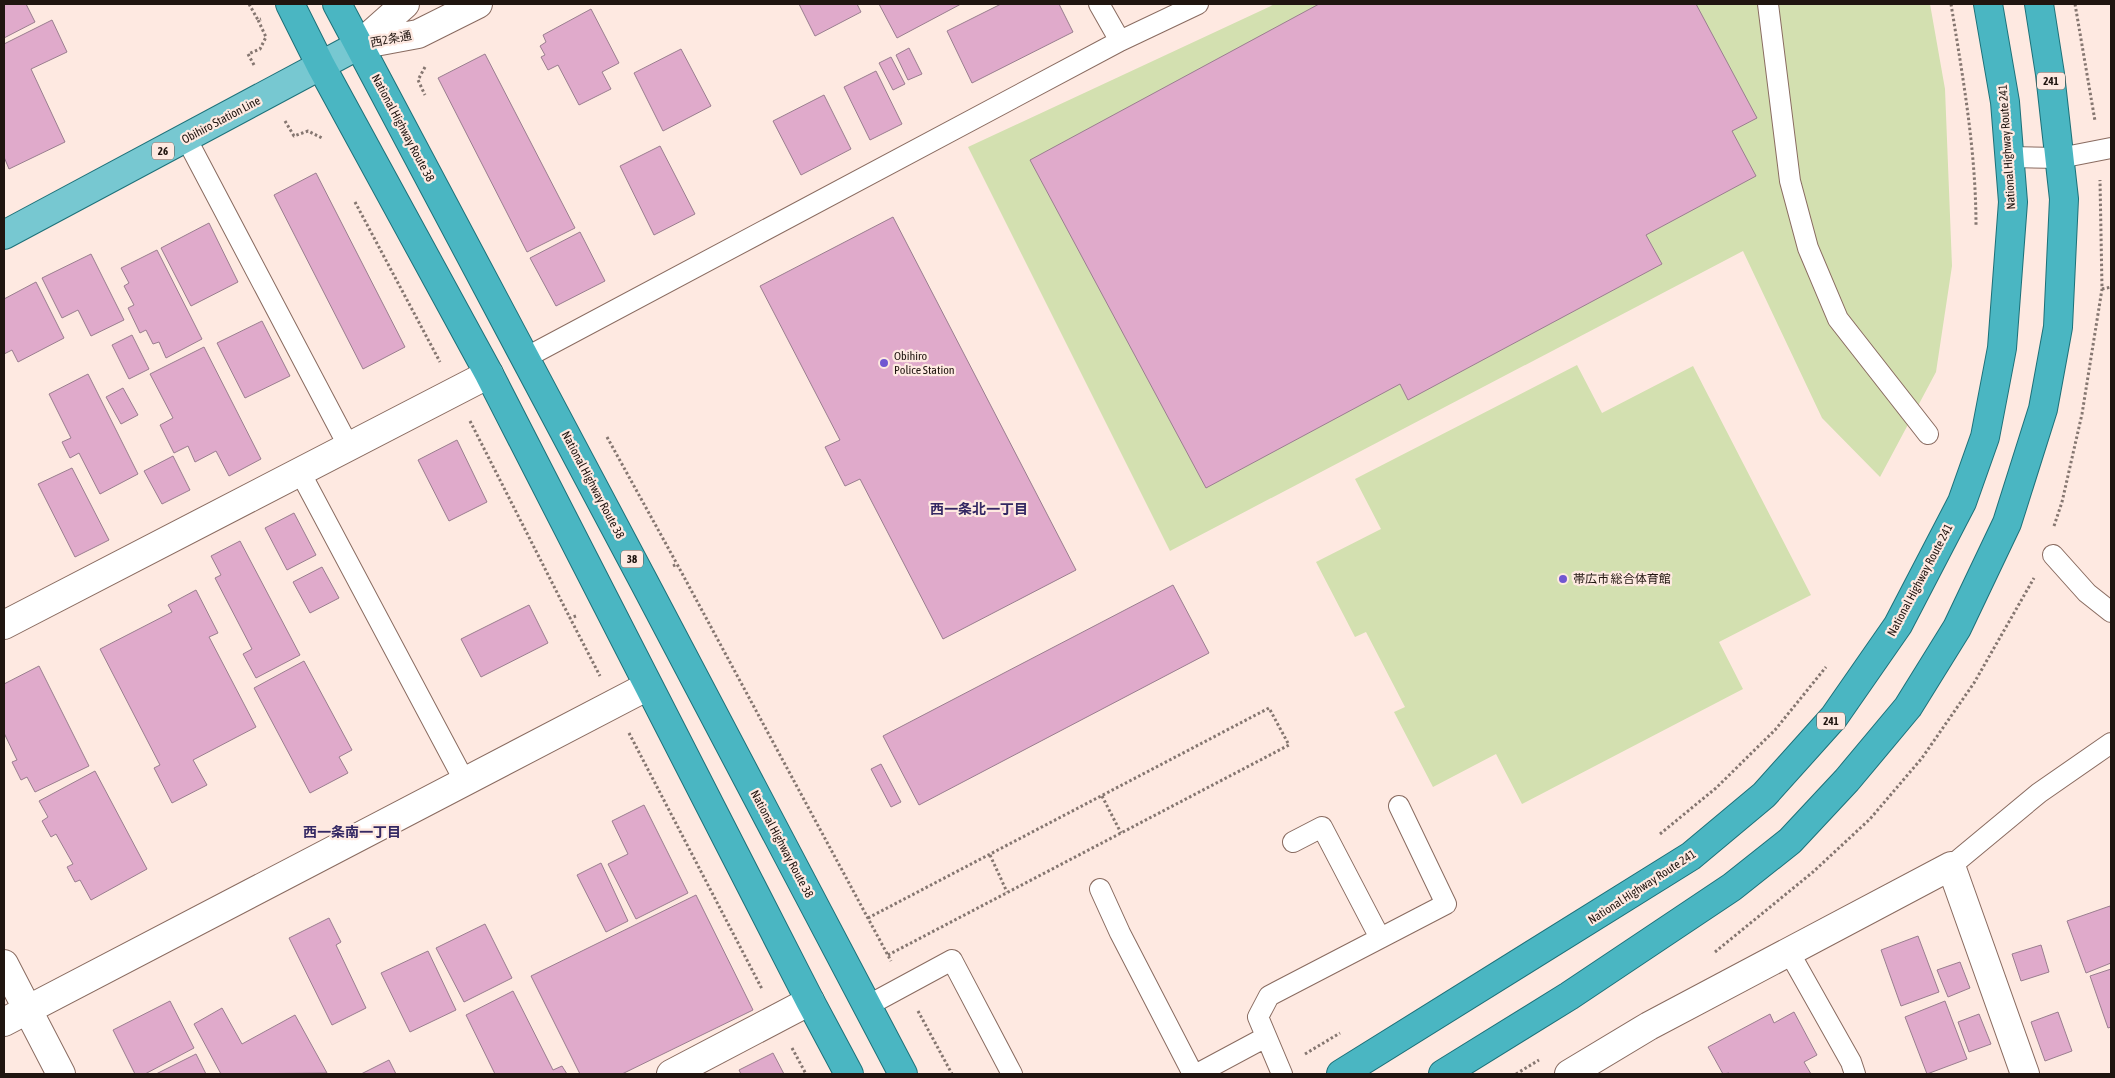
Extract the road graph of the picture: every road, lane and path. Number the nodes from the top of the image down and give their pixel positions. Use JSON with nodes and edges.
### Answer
{"nodes":[{"id":1,"x":249,"y":4,"type":"edge"},
{"id":2,"x":290,"y":4,"type":"edge"},
{"id":3,"x":337,"y":4,"type":"edge"},
{"id":4,"x":405,"y":4,"type":"edge"},
{"id":5,"x":478,"y":4,"type":"edge"},
{"id":6,"x":1099,"y":4,"type":"edge"},
{"id":7,"x":1198,"y":4,"type":"edge"},
{"id":8,"x":1768,"y":4,"type":"edge"},
{"id":9,"x":1951,"y":4,"type":"edge"},
{"id":10,"x":1988,"y":4,"type":"edge"},
{"id":11,"x":2039,"y":4,"type":"edge"},
{"id":12,"x":258,"y":20,"type":"dead end"},
{"id":13,"x":1120,"y":41,"type":"junction"},
{"id":14,"x":358,"y":45,"type":"junction"},
{"id":15,"x":321,"y":66,"type":"junction"},
{"id":16,"x":186,"y":138,"type":"junction"},
{"id":17,"x":2111,"y":148,"type":"edge"},
{"id":18,"x":2010,"y":157,"type":"junction"},
{"id":19,"x":2060,"y":158,"type":"junction"},
{"id":20,"x":6,"y":228,"type":"edge"},
{"id":21,"x":1976,"y":229,"type":"dead end"},
{"id":22,"x":2111,"y":288,"type":"edge"},
{"id":23,"x":2102,"y":289,"type":"dead end"},
{"id":24,"x":525,"y":358,"type":"junction"},
{"id":25,"x":489,"y":374,"type":"junction"},
{"id":26,"x":1928,"y":434,"type":"dead end"},
{"id":27,"x":349,"y":447,"type":"junction"},
{"id":28,"x":300,"y":472,"type":"junction"},
{"id":29,"x":2053,"y":555,"type":"dead end"},
{"id":30,"x":2111,"y":612,"type":"edge"},
{"id":31,"x":4,"y":625,"type":"edge"},
{"id":32,"x":1827,"y":666,"type":"dead end"},
{"id":33,"x":648,"y":686,"type":"junction"},
{"id":34,"x":2111,"y":743,"type":"edge"},
{"id":35,"x":464,"y":782,"type":"junction"},
{"id":36,"x":1102,"y":796,"type":"junction"},
{"id":37,"x":1399,"y":806,"type":"dead end"},
{"id":38,"x":1121,"y":833,"type":"junction"},
{"id":39,"x":1657,"y":837,"type":"dead end"},
{"id":40,"x":1293,"y":842,"type":"dead end"},
{"id":41,"x":990,"y":854,"type":"junction"},
{"id":42,"x":1951,"y":866,"type":"junction"},
{"id":43,"x":1100,"y":889,"type":"dead end"},
{"id":44,"x":1008,"y":892,"type":"junction"},
{"id":45,"x":868,"y":918,"type":"dead end"},
{"id":46,"x":1380,"y":938,"type":"junction"},
{"id":47,"x":1789,"y":952,"type":"junction"},
{"id":48,"x":888,"y":955,"type":"dead end"},
{"id":49,"x":4,"y":964,"type":"edge"},
{"id":50,"x":810,"y":1001,"type":"junction"},
{"id":51,"x":867,"y":1006,"type":"junction"},
{"id":52,"x":16,"y":1016,"type":"edge"},
{"id":53,"x":1348,"y":1028,"type":"dead end"},
{"id":54,"x":1266,"y":1037,"type":"junction"},
{"id":55,"x":1281,"y":1072,"type":"edge"},
{"id":56,"x":61,"y":1074,"type":"edge"},
{"id":57,"x":671,"y":1074,"type":"edge"},
{"id":58,"x":849,"y":1074,"type":"edge"},
{"id":59,"x":903,"y":1074,"type":"edge"},
{"id":60,"x":1012,"y":1074,"type":"edge"},
{"id":61,"x":1193,"y":1074,"type":"edge"},
{"id":62,"x":1197,"y":1074,"type":"edge"},
{"id":63,"x":1341,"y":1074,"type":"edge"},
{"id":64,"x":1442,"y":1074,"type":"edge"},
{"id":65,"x":1569,"y":1074,"type":"edge"},
{"id":66,"x":1856,"y":1074,"type":"edge"},
{"id":67,"x":2025,"y":1074,"type":"edge"}],
"edges":[{"from":1,"to":12,"type":"path"},
{"from":2,"to":15,"type":"highway"},
{"from":3,"to":14,"type":"highway","name":"National Highway Route 38","number":"38"},
{"from":4,"to":14,"type":"street","name":"西2条通"},
{"from":5,"to":14,"type":"street","name":"西2条通"},
{"from":6,"to":13,"type":"lane"},
{"from":7,"to":13,"type":"lane"},
{"from":8,"to":26,"type":"lane"},
{"from":9,"to":21,"type":"path"},
{"from":10,"to":18,"type":"highway","name":"National Highway Route 241","number":"241"},
{"from":11,"to":19,"type":"highway","number":"241"},
{"from":13,"to":24,"type":"lane"},
{"from":14,"to":15,"type":"main road","name":"Obihiro Station Line","number":"26"},
{"from":14,"to":24,"type":"highway","name":"National Highway Route 38","number":"38"},
{"from":15,"to":16,"type":"main road","name":"Obihiro Station Line","number":"26"},
{"from":15,"to":25,"type":"highway"},
{"from":16,"to":20,"type":"main road","name":"Obihiro Station Line","number":"26"},
{"from":16,"to":27,"type":"lane"},
{"from":17,"to":19,"type":"lane"},
{"from":18,"to":19,"type":"lane"},
{"from":18,"to":63,"type":"highway","name":"National Highway Route 241","number":"241"},
{"from":19,"to":64,"type":"highway","number":"241"},
{"from":22,"to":23,"type":"path"},
{"from":24,"to":51,"type":"highway","name":"National Highway Route 38","number":"38"},
{"from":25,"to":27,"type":"street"},
{"from":25,"to":33,"type":"highway"},
{"from":27,"to":28,"type":"street"},
{"from":28,"to":31,"type":"street"},
{"from":28,"to":35,"type":"lane"},
{"from":29,"to":30,"type":"lane"},
{"from":32,"to":39,"type":"path"},
{"from":33,"to":35,"type":"street"},
{"from":33,"to":50,"type":"highway"},
{"from":34,"to":42,"type":"lane"},
{"from":35,"to":52,"type":"street"},
{"from":36,"to":38,"type":"path"},
{"from":36,"to":38,"type":"path"},
{"from":36,"to":41,"type":"path"},
{"from":37,"to":46,"type":"lane"},
{"from":38,"to":44,"type":"path"},
{"from":40,"to":46,"type":"lane"},
{"from":41,"to":44,"type":"path"},
{"from":41,"to":45,"type":"path"},
{"from":42,"to":47,"type":"street"},
{"from":42,"to":67,"type":"street"},
{"from":43,"to":61,"type":"lane"},
{"from":44,"to":48,"type":"path"},
{"from":46,"to":54,"type":"lane"},
{"from":47,"to":65,"type":"street"},
{"from":47,"to":66,"type":"lane"},
{"from":49,"to":52,"type":"street"},
{"from":50,"to":57,"type":"street"},
{"from":50,"to":58,"type":"highway"},
{"from":51,"to":59,"type":"highway","name":"National Highway Route 38","number":"38"},
{"from":51,"to":60,"type":"lane"},
{"from":52,"to":56,"type":"street"},
{"from":53,"to":55,"type":"path"},
{"from":54,"to":55,"type":"lane"},
{"from":54,"to":62,"type":"lane"}]}
